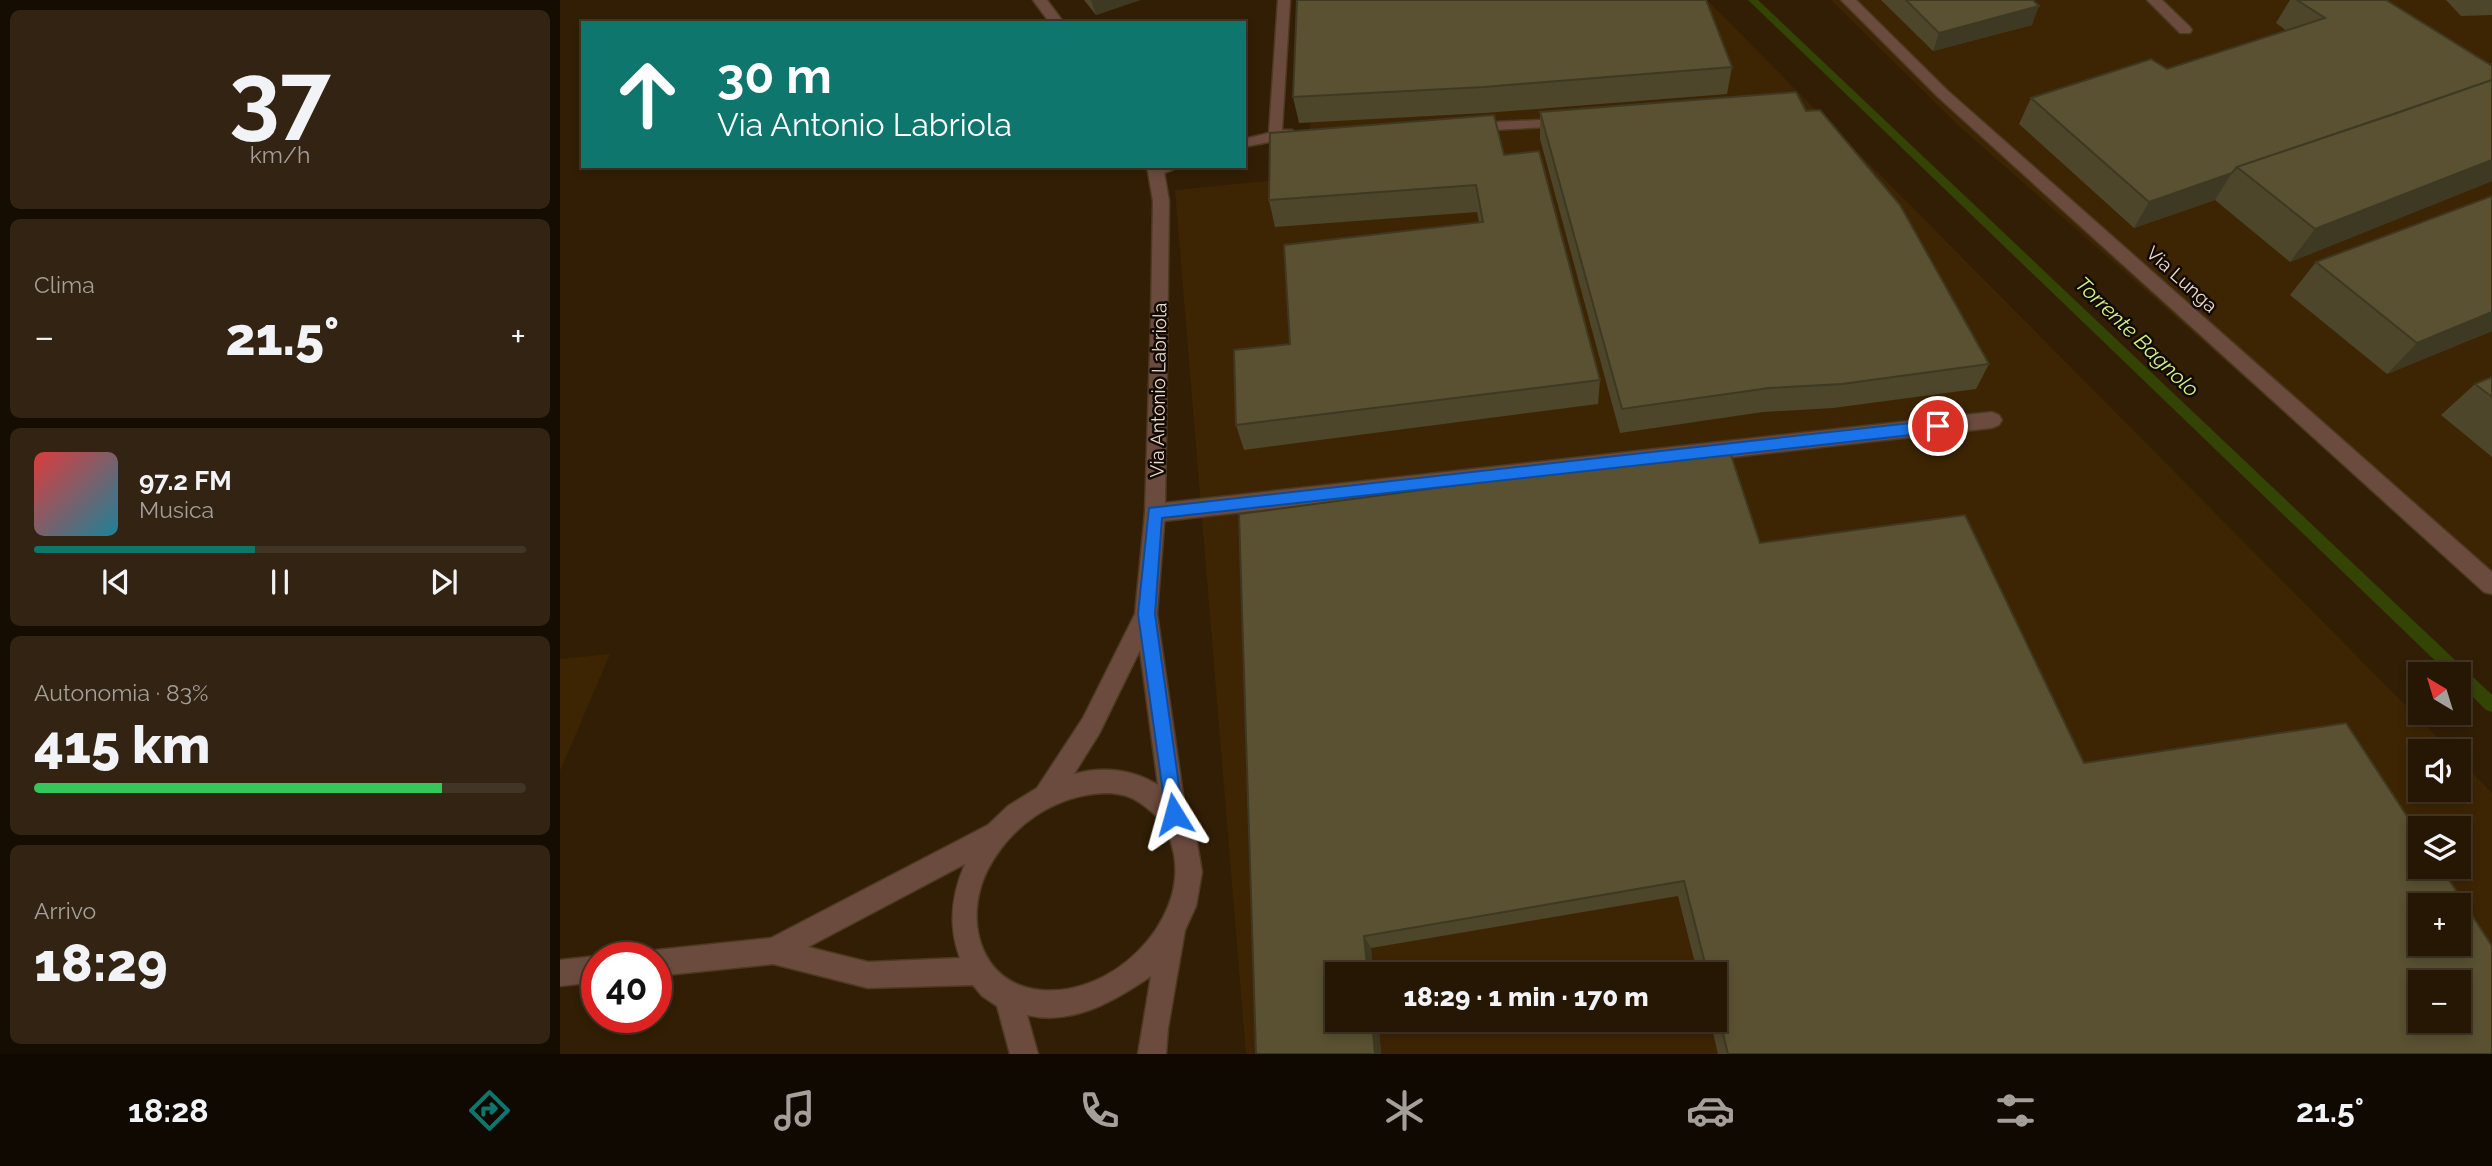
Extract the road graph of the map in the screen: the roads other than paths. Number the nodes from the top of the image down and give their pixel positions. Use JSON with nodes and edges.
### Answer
{"nodes":[{"id":1,"x":1040,"y":0,"type":"edge"},
{"id":2,"x":1284,"y":0,"type":"edge"},
{"id":3,"x":1848,"y":0,"type":"edge"},
{"id":4,"x":2154,"y":0,"type":"edge"},
{"id":5,"x":1056,"y":21,"type":"edge"},
{"id":6,"x":2185,"y":30,"type":"dead end"},
{"id":7,"x":1577,"y":122,"type":"edge"},
{"id":8,"x":1454,"y":128,"type":"edge"},
{"id":9,"x":1303,"y":134,"type":"edge"},
{"id":10,"x":1275,"y":135,"type":"junction"},
{"id":11,"x":1246,"y":142,"type":"edge"},
{"id":12,"x":1162,"y":168,"type":"edge"},
{"id":13,"x":1992,"y":420,"type":"dead end"},
{"id":14,"x":1155,"y":513,"type":"junction"},
{"id":15,"x":2492,"y":585,"type":"edge"},
{"id":16,"x":1146,"y":614,"type":"junction"},
{"id":17,"x":1047,"y":794,"type":"junction"},
{"id":18,"x":1174,"y":814,"type":"junction"},
{"id":19,"x":997,"y":834,"type":"junction"},
{"id":20,"x":1174,"y":928,"type":"junction"},
{"id":21,"x":773,"y":951,"type":"junction"},
{"id":22,"x":672,"y":961,"type":"edge"},
{"id":23,"x":581,"y":971,"type":"edge"},
{"id":24,"x":979,"y":971,"type":"junction"},
{"id":25,"x":560,"y":973,"type":"edge"},
{"id":26,"x":1007,"y":997,"type":"junction"},
{"id":27,"x":1024,"y":1054,"type":"edge"},
{"id":28,"x":1153,"y":1054,"type":"edge"}],
"edges":[{"from":1,"to":5,"type":"street"},
{"from":2,"to":10,"type":"lane"},
{"from":3,"to":15,"type":"street","name":"Via Lunga"},
{"from":4,"to":6,"type":"street"},
{"from":7,"to":8,"type":"lane"},
{"from":9,"to":10,"type":"lane"},
{"from":10,"to":11,"type":"lane"},
{"from":12,"to":14,"type":"street","name":"Via Antonio Labriola"},
{"from":13,"to":14,"type":"street"},
{"from":14,"to":16,"type":"street","name":"Via Antonio Labriola"},
{"from":16,"to":17,"type":"street"},
{"from":16,"to":18,"type":"street"},
{"from":17,"to":18,"type":"street"},
{"from":17,"to":19,"type":"street"},
{"from":18,"to":20,"type":"street"},
{"from":19,"to":21,"type":"street"},
{"from":19,"to":24,"type":"street"},
{"from":20,"to":26,"type":"street"},
{"from":20,"to":28,"type":"street"},
{"from":21,"to":22,"type":"street"},
{"from":21,"to":24,"type":"street"},
{"from":23,"to":25,"type":"street"},
{"from":24,"to":26,"type":"street"},
{"from":26,"to":27,"type":"street"}]}
